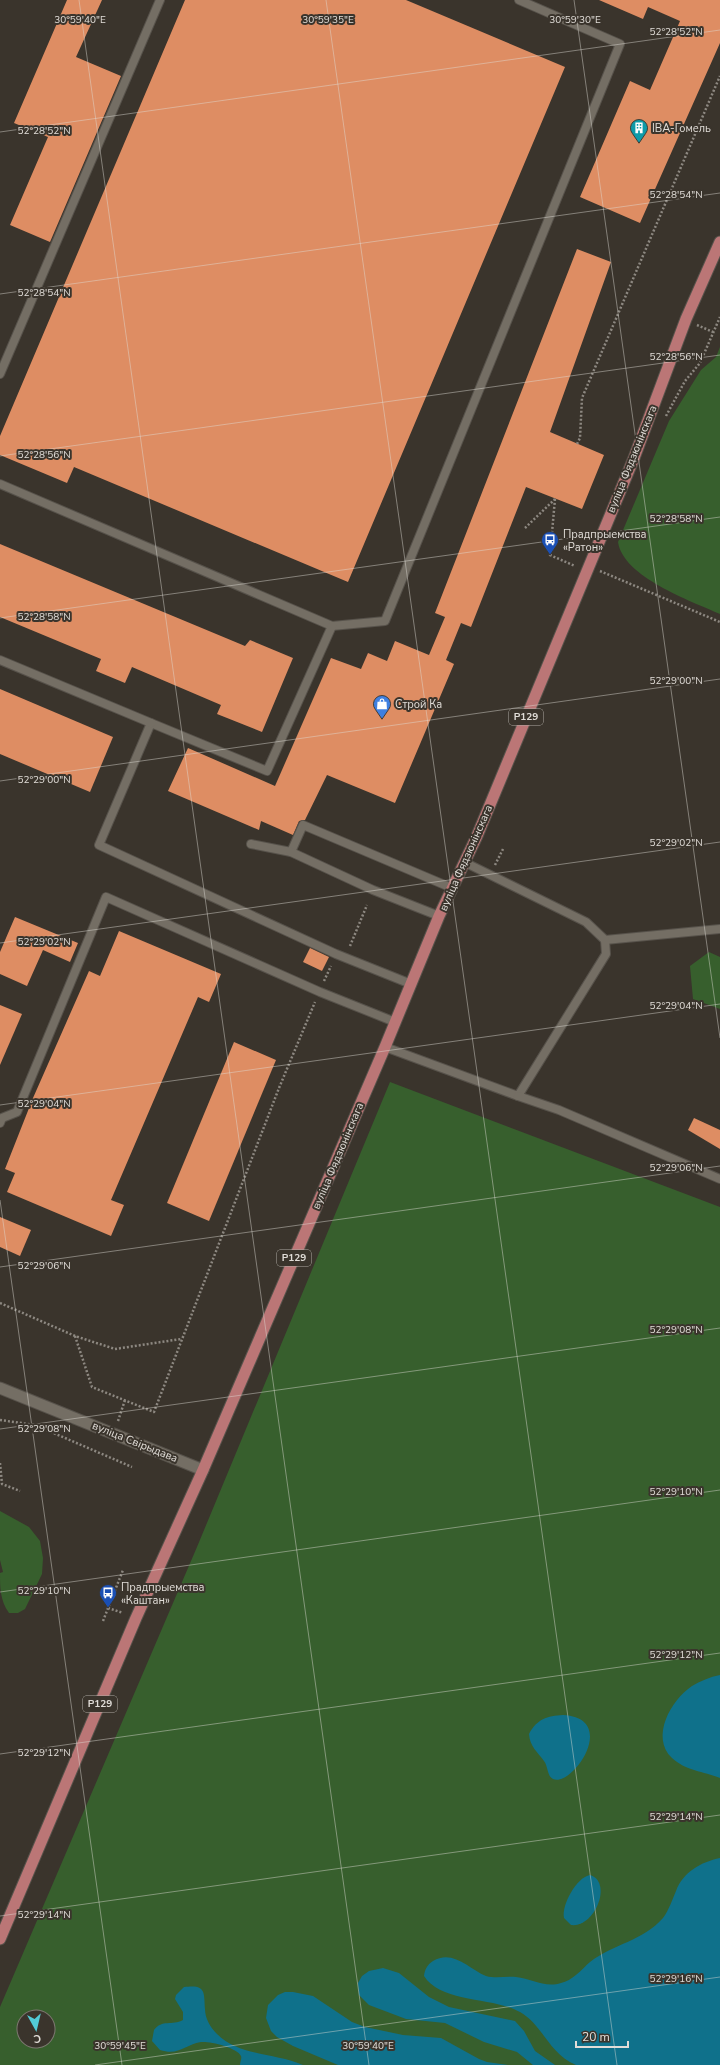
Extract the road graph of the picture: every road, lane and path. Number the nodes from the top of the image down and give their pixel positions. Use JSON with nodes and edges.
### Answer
{"nodes":[{"id":1,"x":160,"y":0,"type":"edge"},
{"id":2,"x":519,"y":0,"type":"edge"},
{"id":3,"x":720,"y":76,"type":"edge"},
{"id":4,"x":720,"y":242,"type":"edge"},
{"id":5,"x":720,"y":317,"type":"edge"},
{"id":6,"x":700,"y":363,"type":"dead end"},
{"id":7,"x":0,"y":374,"type":"edge"},
{"id":8,"x":577,"y":444,"type":"dead end"},
{"id":9,"x":0,"y":484,"type":"edge"},
{"id":10,"x":524,"y":528,"type":"dead end"},
{"id":11,"x":600,"y":571,"type":"dead end"},
{"id":12,"x":587,"y":572,"type":"junction"},
{"id":13,"x":720,"y":622,"type":"edge"},
{"id":14,"x":332,"y":626,"type":"junction"},
{"id":15,"x":0,"y":660,"type":"edge"},
{"id":16,"x":151,"y":723,"type":"junction"},
{"id":17,"x":251,"y":844,"type":"dead end"},
{"id":18,"x":503,"y":849,"type":"dead end"},
{"id":19,"x":291,"y":852,"type":"junction"},
{"id":20,"x":464,"y":862,"type":"junction"},
{"id":21,"x":491,"y":874,"type":"junction"},
{"id":22,"x":452,"y":888,"type":"junction"},
{"id":23,"x":367,"y":905,"type":"dead end"},
{"id":24,"x":439,"y":916,"type":"junction"},
{"id":25,"x":720,"y":929,"type":"edge"},
{"id":26,"x":605,"y":940,"type":"junction"},
{"id":27,"x":336,"y":954,"type":"junction"},
{"id":28,"x":411,"y":984,"type":"junction"},
{"id":29,"x":320,"y":992,"type":"junction"},
{"id":30,"x":395,"y":1022,"type":"junction"},
{"id":31,"x":385,"y":1047,"type":"junction"},
{"id":32,"x":518,"y":1096,"type":"junction"},
{"id":33,"x":1,"y":1119,"type":"edge"},
{"id":34,"x":720,"y":1179,"type":"edge"},
{"id":35,"x":0,"y":1303,"type":"edge"},
{"id":36,"x":75,"y":1336,"type":"junction"},
{"id":37,"x":181,"y":1339,"type":"junction"},
{"id":38,"x":0,"y":1388,"type":"edge"},
{"id":39,"x":125,"y":1400,"type":"junction"},
{"id":40,"x":0,"y":1420,"type":"edge"},
{"id":41,"x":114,"y":1432,"type":"junction"},
{"id":42,"x":0,"y":1463,"type":"edge"},
{"id":43,"x":132,"y":1467,"type":"dead end"},
{"id":44,"x":203,"y":1470,"type":"junction"},
{"id":45,"x":20,"y":1491,"type":"dead end"},
{"id":46,"x":123,"y":1570,"type":"dead end"},
{"id":47,"x":103,"y":1621,"type":"dead end"},
{"id":48,"x":0,"y":1939,"type":"edge"}],
"edges":[{"from":1,"to":7,"type":"lane"},
{"from":2,"to":14,"type":"lane"},
{"from":3,"to":8,"type":"path"},
{"from":4,"to":12,"type":"main road","name":"вуліца Фядзюнінскага","number":"Р129"},
{"from":5,"to":6,"type":"path"},
{"from":9,"to":14,"type":"lane"},
{"from":10,"to":12,"type":"path"},
{"from":11,"to":13,"type":"path"},
{"from":12,"to":20,"type":"main road","name":"вуліца Фядзюнінскага","number":"Р129"},
{"from":14,"to":16,"type":"lane"},
{"from":15,"to":16,"type":"lane"},
{"from":16,"to":27,"type":"lane"},
{"from":17,"to":19,"type":"lane"},
{"from":18,"to":21,"type":"path"},
{"from":19,"to":22,"type":"lane"},
{"from":19,"to":24,"type":"lane"},
{"from":20,"to":21,"type":"lane"},
{"from":20,"to":22,"type":"main road","name":"вуліца Фядзюнінскага","number":"Р129"},
{"from":21,"to":26,"type":"lane"},
{"from":22,"to":24,"type":"main road","name":"вуліца Фядзюнінскага","number":"Р129"},
{"from":23,"to":27,"type":"path"},
{"from":24,"to":28,"type":"main road","name":"вуліца Фядзюнінскага","number":"Р129"},
{"from":25,"to":26,"type":"lane"},
{"from":26,"to":32,"type":"lane"},
{"from":27,"to":28,"type":"lane"},
{"from":27,"to":29,"type":"path"},
{"from":28,"to":30,"type":"main road","name":"вуліца Фядзюнінскага","number":"Р129"},
{"from":29,"to":30,"type":"lane"},
{"from":29,"to":33,"type":"lane"},
{"from":29,"to":37,"type":"path"},
{"from":30,"to":31,"type":"main road","name":"вуліца Фядзюнінскага","number":"Р129"},
{"from":31,"to":32,"type":"lane"},
{"from":31,"to":44,"type":"main road","name":"вуліца Фядзюнінскага","number":"Р129"},
{"from":32,"to":34,"type":"lane"},
{"from":35,"to":36,"type":"path"},
{"from":36,"to":37,"type":"path"},
{"from":36,"to":39,"type":"path"},
{"from":37,"to":39,"type":"path"},
{"from":38,"to":41,"type":"main road","name":"вуліца Свірыдава"},
{"from":39,"to":41,"type":"path"},
{"from":40,"to":43,"type":"path"},
{"from":41,"to":44,"type":"main road","name":"вуліца Свірыдава"},
{"from":42,"to":45,"type":"path"},
{"from":44,"to":48,"type":"main road","number":"Р129"},
{"from":46,"to":47,"type":"path"}]}
